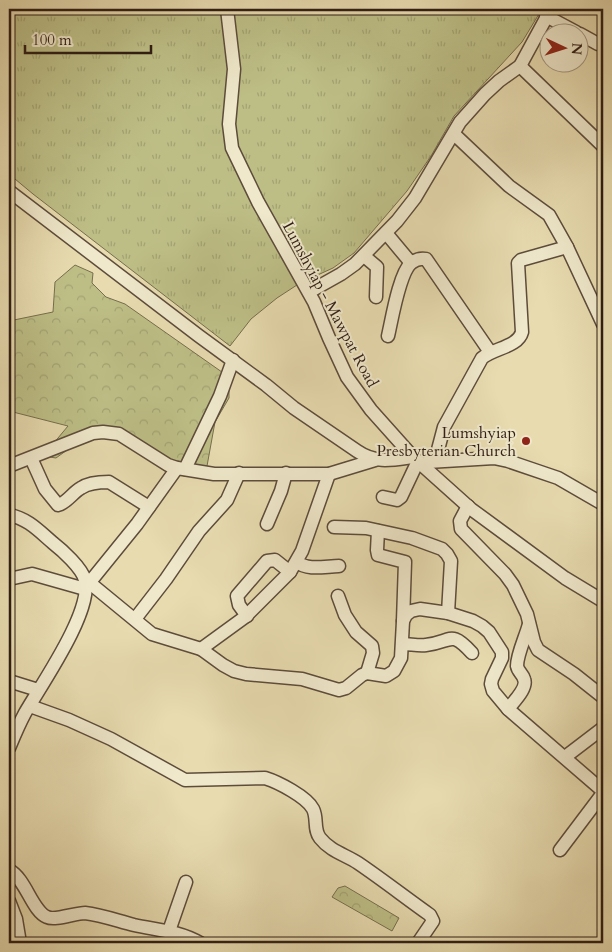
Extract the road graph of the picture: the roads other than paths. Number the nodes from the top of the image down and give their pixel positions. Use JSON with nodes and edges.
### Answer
{"nodes":[{"id":1,"x":227,"y":9,"type":"edge"},
{"id":2,"x":548,"y":13,"type":"edge"},
{"id":3,"x":562,"y":22,"type":"edge"},
{"id":4,"x":590,"y":40,"type":"edge"},
{"id":5,"x":598,"y":44,"type":"dead end"},
{"id":6,"x":520,"y":66,"type":"junction"},
{"id":7,"x":454,"y":134,"type":"junction"},
{"id":8,"x":603,"y":146,"type":"edge"},
{"id":9,"x":9,"y":191,"type":"edge"},
{"id":10,"x":386,"y":233,"type":"junction"},
{"id":11,"x":568,"y":247,"type":"junction"},
{"id":12,"x":364,"y":256,"type":"junction"},
{"id":13,"x":411,"y":263,"type":"junction"},
{"id":14,"x":309,"y":292,"type":"junction"},
{"id":15,"x":376,"y":297,"type":"dead end"},
{"id":16,"x":603,"y":324,"type":"edge"},
{"id":17,"x":388,"y":336,"type":"dead end"},
{"id":18,"x":490,"y":352,"type":"junction"},
{"id":19,"x":233,"y":360,"type":"junction"},
{"id":20,"x":31,"y":458,"type":"junction"},
{"id":21,"x":375,"y":460,"type":"junction"},
{"id":22,"x":417,"y":460,"type":"junction"},
{"id":23,"x":435,"y":461,"type":"junction"},
{"id":24,"x":9,"y":466,"type":"edge"},
{"id":25,"x":181,"y":469,"type":"junction"},
{"id":26,"x":239,"y":473,"type":"junction"},
{"id":27,"x":286,"y":473,"type":"junction"},
{"id":28,"x":329,"y":474,"type":"junction"},
{"id":29,"x":383,"y":498,"type":"dead end"},
{"id":30,"x":603,"y":504,"type":"edge"},
{"id":31,"x":468,"y":506,"type":"junction"},
{"id":32,"x":149,"y":507,"type":"junction"},
{"id":33,"x":9,"y":515,"type":"edge"},
{"id":34,"x":267,"y":524,"type":"dead end"},
{"id":35,"x":334,"y":527,"type":"dead end"},
{"id":36,"x":378,"y":531,"type":"junction"},
{"id":37,"x":339,"y":566,"type":"dead end"},
{"id":38,"x":293,"y":567,"type":"junction"},
{"id":39,"x":9,"y":579,"type":"edge"},
{"id":40,"x":81,"y":584,"type":"junction"},
{"id":41,"x":338,"y":596,"type":"dead end"},
{"id":42,"x":603,"y":601,"type":"edge"},
{"id":43,"x":448,"y":613,"type":"junction"},
{"id":44,"x":247,"y":616,"type":"junction"},
{"id":45,"x":134,"y":619,"type":"junction"},
{"id":46,"x":403,"y":621,"type":"junction"},
{"id":47,"x":530,"y":624,"type":"junction"},
{"id":48,"x":403,"y":644,"type":"junction"},
{"id":49,"x":201,"y":649,"type":"junction"},
{"id":50,"x":472,"y":653,"type":"dead end"},
{"id":51,"x":367,"y":673,"type":"junction"},
{"id":52,"x":9,"y":681,"type":"edge"},
{"id":53,"x":38,"y":690,"type":"junction"},
{"id":54,"x":603,"y":697,"type":"edge"},
{"id":55,"x":30,"y":706,"type":"junction"},
{"id":56,"x":508,"y":709,"type":"junction"},
{"id":57,"x":603,"y":728,"type":"edge"},
{"id":58,"x":9,"y":748,"type":"edge"},
{"id":59,"x":565,"y":757,"type":"junction"},
{"id":60,"x":603,"y":792,"type":"edge"},
{"id":61,"x":560,"y":850,"type":"dead end"},
{"id":62,"x":9,"y":870,"type":"edge"},
{"id":63,"x":186,"y":882,"type":"dead end"},
{"id":64,"x":9,"y":901,"type":"edge"},
{"id":65,"x":170,"y":931,"type":"junction"},
{"id":66,"x":20,"y":943,"type":"edge"},
{"id":67,"x":200,"y":943,"type":"edge"},
{"id":68,"x":418,"y":943,"type":"edge"}],
"edges":[{"from":1,"to":14,"type":"street","name":"Lumshyiap - Mawpat Road"},
{"from":2,"to":3,"type":"street"},
{"from":2,"to":6,"type":"street"},
{"from":4,"to":5,"type":"street"},
{"from":6,"to":7,"type":"street"},
{"from":6,"to":8,"type":"street"},
{"from":7,"to":10,"type":"street"},
{"from":7,"to":11,"type":"street"},
{"from":9,"to":19,"type":"street"},
{"from":10,"to":12,"type":"street"},
{"from":10,"to":13,"type":"street"},
{"from":11,"to":16,"type":"street"},
{"from":11,"to":18,"type":"street"},
{"from":12,"to":14,"type":"street"},
{"from":12,"to":15,"type":"street"},
{"from":13,"to":17,"type":"street"},
{"from":13,"to":18,"type":"street"},
{"from":14,"to":22,"type":"street","name":"Lumshyiap - Mawpat Road"},
{"from":18,"to":23,"type":"street"},
{"from":19,"to":21,"type":"street"},
{"from":19,"to":25,"type":"street"},
{"from":20,"to":24,"type":"street"},
{"from":20,"to":25,"type":"street"},
{"from":20,"to":32,"type":"street"},
{"from":21,"to":22,"type":"street"},
{"from":21,"to":28,"type":"street"},
{"from":22,"to":23,"type":"street"},
{"from":22,"to":29,"type":"street"},
{"from":22,"to":31,"type":"street","name":"Lumshyiap - Mawpat Road"},
{"from":23,"to":30,"type":"street"},
{"from":25,"to":26,"type":"street"},
{"from":25,"to":32,"type":"street"},
{"from":26,"to":27,"type":"street"},
{"from":26,"to":45,"type":"street"},
{"from":27,"to":28,"type":"street"},
{"from":27,"to":34,"type":"street"},
{"from":28,"to":38,"type":"street"},
{"from":31,"to":42,"type":"street","name":"Lumshyiap - Mawpat Road"},
{"from":31,"to":47,"type":"street"},
{"from":32,"to":40,"type":"street"},
{"from":33,"to":40,"type":"street"},
{"from":35,"to":36,"type":"street"},
{"from":36,"to":43,"type":"street"},
{"from":36,"to":46,"type":"street"},
{"from":37,"to":38,"type":"street"},
{"from":38,"to":44,"type":"street"},
{"from":38,"to":44,"type":"street"},
{"from":39,"to":40,"type":"street"},
{"from":40,"to":45,"type":"street"},
{"from":40,"to":53,"type":"street"},
{"from":41,"to":51,"type":"street"},
{"from":43,"to":46,"type":"street"},
{"from":43,"to":56,"type":"street"},
{"from":44,"to":49,"type":"street"},
{"from":45,"to":49,"type":"street"},
{"from":46,"to":48,"type":"street"},
{"from":47,"to":54,"type":"street"},
{"from":47,"to":56,"type":"street"},
{"from":48,"to":50,"type":"street"},
{"from":48,"to":51,"type":"street"},
{"from":49,"to":51,"type":"street"},
{"from":52,"to":53,"type":"street"},
{"from":53,"to":55,"type":"street"},
{"from":55,"to":58,"type":"street"},
{"from":55,"to":68,"type":"street"},
{"from":56,"to":59,"type":"street"},
{"from":57,"to":59,"type":"street"},
{"from":59,"to":60,"type":"street"},
{"from":60,"to":61,"type":"street"},
{"from":62,"to":65,"type":"street"},
{"from":63,"to":65,"type":"street"},
{"from":64,"to":66,"type":"street"},
{"from":65,"to":67,"type":"street"}]}
